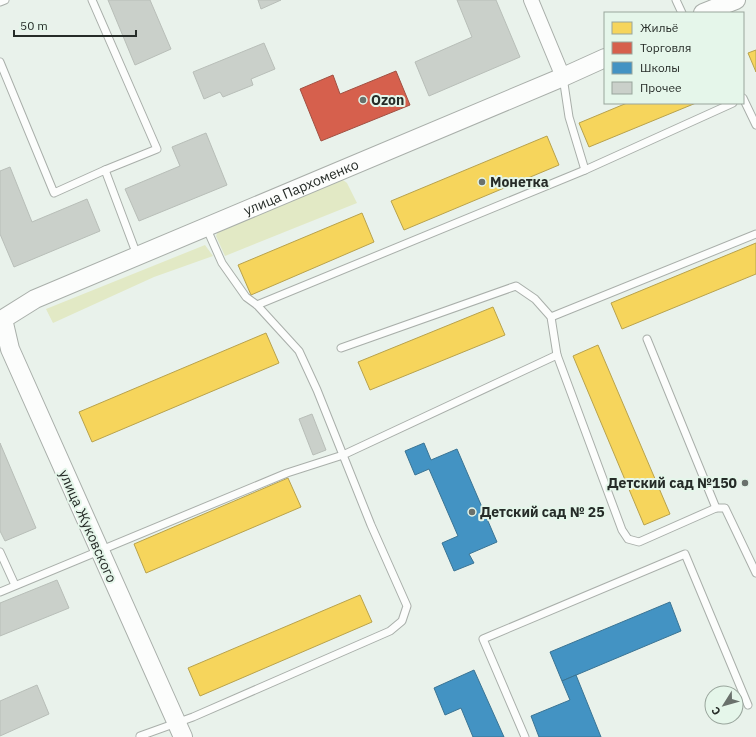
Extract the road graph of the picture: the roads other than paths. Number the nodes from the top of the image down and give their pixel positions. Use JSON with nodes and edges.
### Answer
{"nodes":[{"id":1,"x":5,"y":0,"type":"edge"},
{"id":2,"x":92,"y":0,"type":"edge"},
{"id":3,"x":531,"y":0,"type":"edge"},
{"id":4,"x":676,"y":0,"type":"edge"},
{"id":5,"x":736,"y":0,"type":"edge"},
{"id":6,"x":0,"y":2,"type":"edge"},
{"id":7,"x":682,"y":12,"type":"edge"},
{"id":8,"x":707,"y":12,"type":"edge"},
{"id":9,"x":604,"y":58,"type":"edge"},
{"id":10,"x":0,"y":62,"type":"edge"},
{"id":11,"x":563,"y":78,"type":"junction"},
{"id":12,"x":744,"y":100,"type":"edge"},
{"id":13,"x":731,"y":104,"type":"edge"},
{"id":14,"x":756,"y":125,"type":"edge"},
{"id":15,"x":105,"y":170,"type":"junction"},
{"id":16,"x":585,"y":170,"type":"junction"},
{"id":17,"x":205,"y":226,"type":"junction"},
{"id":18,"x":756,"y":234,"type":"edge"},
{"id":19,"x":138,"y":255,"type":"junction"},
{"id":20,"x":257,"y":305,"type":"junction"},
{"id":21,"x":551,"y":317,"type":"junction"},
{"id":22,"x":1,"y":318,"type":"edge"},
{"id":23,"x":647,"y":339,"type":"dead end"},
{"id":24,"x":341,"y":348,"type":"dead end"},
{"id":25,"x":557,"y":355,"type":"junction"},
{"id":26,"x":343,"y":455,"type":"junction"},
{"id":27,"x":716,"y":508,"type":"junction"},
{"id":28,"x":98,"y":550,"type":"junction"},
{"id":29,"x":0,"y":552,"type":"edge"},
{"id":30,"x":756,"y":573,"type":"edge"},
{"id":31,"x":15,"y":585,"type":"junction"},
{"id":32,"x":0,"y":592,"type":"edge"},
{"id":33,"x":748,"y":705,"type":"dead end"},
{"id":34,"x":180,"y":730,"type":"edge"},
{"id":35,"x":141,"y":737,"type":"edge"},
{"id":36,"x":525,"y":737,"type":"edge"}],
"edges":[{"from":1,"to":6,"type":"lane"},
{"from":2,"to":15,"type":"lane"},
{"from":3,"to":11,"type":"street"},
{"from":4,"to":7,"type":"lane"},
{"from":5,"to":8,"type":"street"},
{"from":9,"to":11,"type":"street","name":"улица Пархоменко"},
{"from":10,"to":15,"type":"lane"},
{"from":11,"to":16,"type":"lane"},
{"from":11,"to":17,"type":"street","name":"улица Пархоменко"},
{"from":12,"to":14,"type":"lane"},
{"from":13,"to":16,"type":"lane"},
{"from":15,"to":19,"type":"lane"},
{"from":16,"to":20,"type":"lane"},
{"from":17,"to":19,"type":"street","name":"улица Пархоменко"},
{"from":17,"to":20,"type":"lane"},
{"from":18,"to":21,"type":"lane"},
{"from":19,"to":22,"type":"street","name":"улица Пархоменко"},
{"from":20,"to":26,"type":"lane"},
{"from":21,"to":24,"type":"lane"},
{"from":21,"to":25,"type":"lane"},
{"from":22,"to":28,"type":"street","name":"улица Жуковского"},
{"from":23,"to":27,"type":"lane"},
{"from":25,"to":26,"type":"lane"},
{"from":25,"to":27,"type":"lane"},
{"from":26,"to":28,"type":"lane"},
{"from":26,"to":34,"type":"lane"},
{"from":27,"to":30,"type":"lane"},
{"from":28,"to":31,"type":"lane"},
{"from":28,"to":34,"type":"street","name":"улица Жуковского"},
{"from":29,"to":31,"type":"lane"},
{"from":31,"to":32,"type":"lane"},
{"from":33,"to":36,"type":"lane"},
{"from":34,"to":35,"type":"lane"}]}
